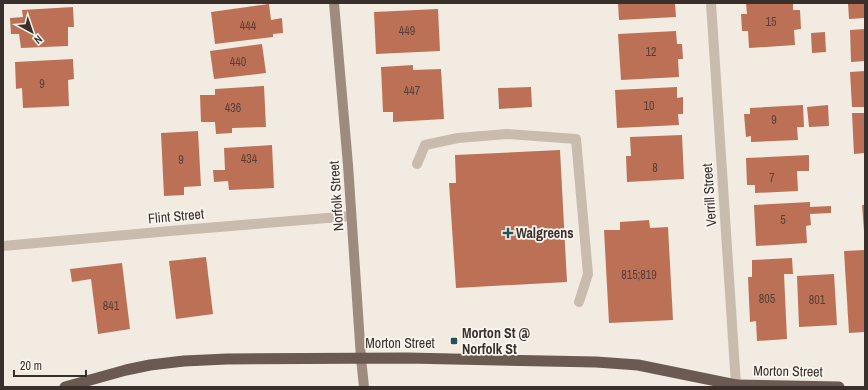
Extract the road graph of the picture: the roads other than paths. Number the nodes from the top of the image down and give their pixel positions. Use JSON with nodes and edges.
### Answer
{"nodes":[{"id":1,"x":334,"y":3,"type":"edge"},
{"id":2,"x":711,"y":3,"type":"edge"},
{"id":3,"x":417,"y":164,"type":"dead end"},
{"id":4,"x":351,"y":216,"type":"junction"},
{"id":5,"x":3,"y":246,"type":"edge"},
{"id":6,"x":579,"y":302,"type":"dead end"},
{"id":7,"x":361,"y":358,"type":"junction"},
{"id":8,"x":736,"y":384,"type":"junction"},
{"id":9,"x":65,"y":387,"type":"edge"},
{"id":10,"x":364,"y":387,"type":"edge"},
{"id":11,"x":718,"y":387,"type":"edge"},
{"id":12,"x":839,"y":387,"type":"edge"}],
"edges":[{"from":1,"to":4,"type":"main road","name":"Norfolk Street"},
{"from":2,"to":8,"type":"street","name":"Verrill Street"},
{"from":3,"to":6,"type":"street"},
{"from":4,"to":5,"type":"street","name":"Flint Street"},
{"from":4,"to":7,"type":"main road","name":"Norfolk Street"},
{"from":7,"to":8,"type":"highway","name":"Morton Street"},
{"from":7,"to":9,"type":"highway","name":"Morton Street"},
{"from":7,"to":10,"type":"main road","name":"Norfolk Street"},
{"from":8,"to":11,"type":"highway","name":"Morton Street"},
{"from":8,"to":12,"type":"highway","name":"Morton Street"}]}
